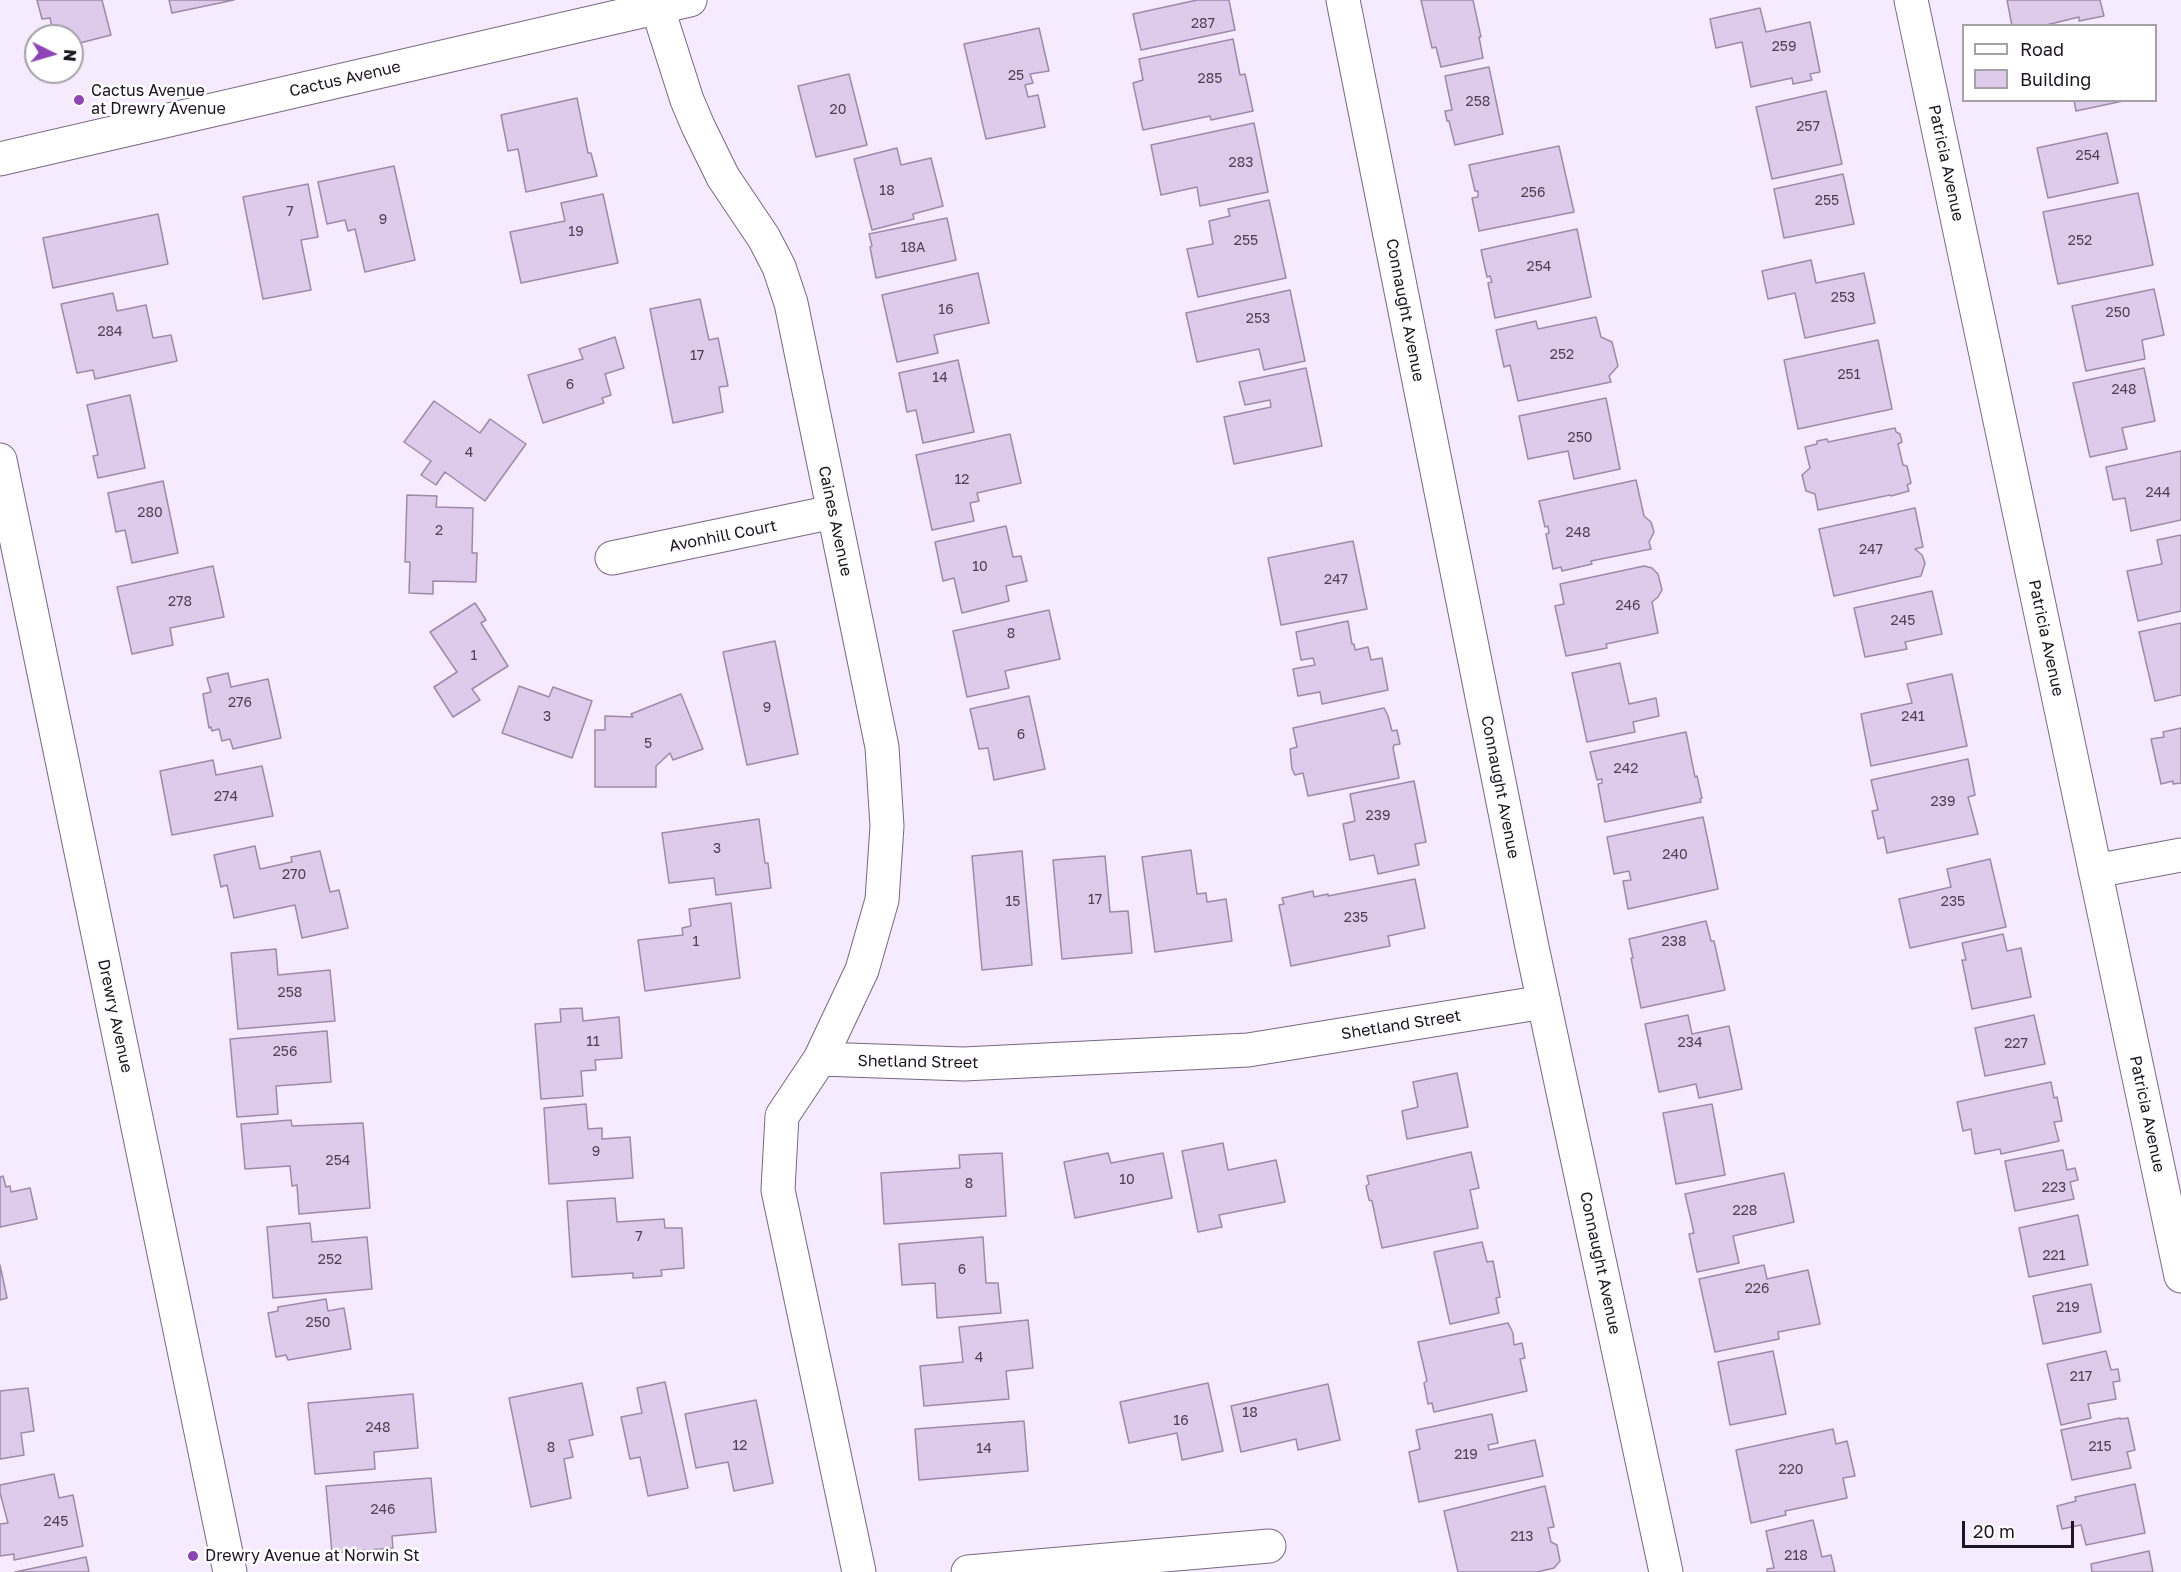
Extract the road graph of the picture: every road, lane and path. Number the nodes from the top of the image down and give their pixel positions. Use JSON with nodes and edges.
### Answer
{"nodes":[{"id":1,"x":690,"y":0,"type":"edge"},
{"id":2,"x":1343,"y":0,"type":"edge"},
{"id":3,"x":1911,"y":0,"type":"edge"},
{"id":4,"x":656,"y":3,"type":"edge"},
{"id":5,"x":0,"y":159,"type":"edge"},
{"id":6,"x":0,"y":460,"type":"edge"},
{"id":7,"x":833,"y":512,"type":"junction"},
{"id":8,"x":612,"y":558,"type":"dead end"},
{"id":9,"x":2181,"y":855,"type":"edge"},
{"id":10,"x":2095,"y":871,"type":"junction"},
{"id":11,"x":1544,"y":1002,"type":"junction"},
{"id":12,"x":820,"y":1059,"type":"junction"},
{"id":13,"x":2181,"y":1276,"type":"edge"},
{"id":14,"x":1269,"y":1546,"type":"dead end"},
{"id":15,"x":230,"y":1572,"type":"edge"},
{"id":16,"x":859,"y":1572,"type":"edge"},
{"id":17,"x":968,"y":1572,"type":"edge"},
{"id":18,"x":1666,"y":1572,"type":"edge"}],
"edges":[{"from":1,"to":4,"type":"street","name":"Cactus Avenue"},
{"from":2,"to":11,"type":"street","name":"Connaught Avenue"},
{"from":3,"to":10,"type":"street","name":"Patricia Avenue"},
{"from":4,"to":5,"type":"street","name":"Cactus Avenue"},
{"from":4,"to":7,"type":"street","name":"Caines Avenue"},
{"from":6,"to":15,"type":"street","name":"Drewry Avenue"},
{"from":7,"to":8,"type":"street","name":"Avonhill Court"},
{"from":7,"to":12,"type":"street","name":"Caines Avenue"},
{"from":9,"to":10,"type":"street"},
{"from":10,"to":13,"type":"street","name":"Patricia Avenue"},
{"from":11,"to":12,"type":"street","name":"Shetland Street"},
{"from":11,"to":18,"type":"street","name":"Connaught Avenue"},
{"from":12,"to":16,"type":"street"},
{"from":14,"to":17,"type":"street"}]}
